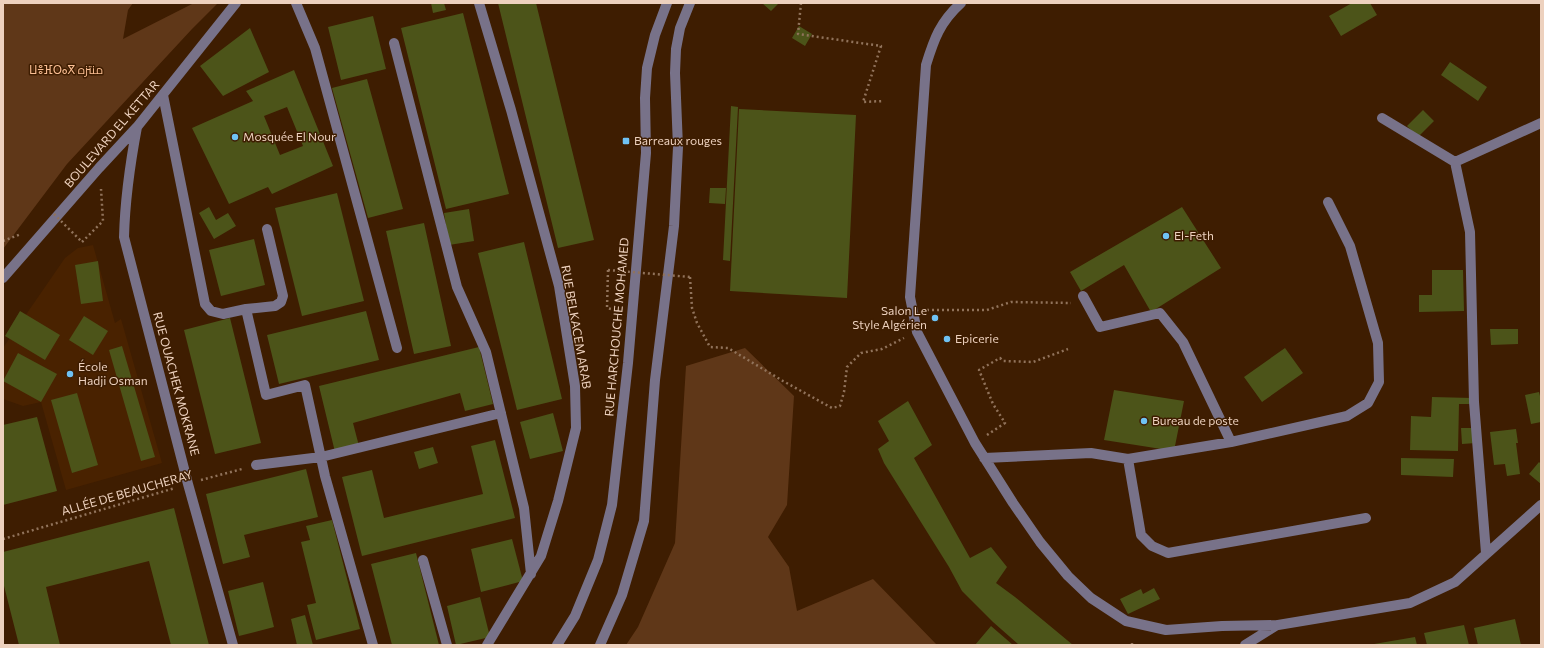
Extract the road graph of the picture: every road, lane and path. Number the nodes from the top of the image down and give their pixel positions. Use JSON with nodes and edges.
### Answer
{"nodes":[{"id":1,"x":236,"y":3,"type":"edge"},
{"id":2,"x":296,"y":3,"type":"edge"},
{"id":3,"x":479,"y":3,"type":"edge"},
{"id":4,"x":667,"y":3,"type":"edge"},
{"id":5,"x":802,"y":3,"type":"edge"},
{"id":6,"x":960,"y":3,"type":"edge"},
{"id":7,"x":689,"y":5,"type":"edge"},
{"id":8,"x":394,"y":43,"type":"dead end"},
{"id":9,"x":163,"y":95,"type":"junction"},
{"id":10,"x":884,"y":101,"type":"dead end"},
{"id":11,"x":1382,"y":118,"type":"dead end"},
{"id":12,"x":1541,"y":123,"type":"edge"},
{"id":13,"x":137,"y":127,"type":"junction"},
{"id":14,"x":1455,"y":162,"type":"junction"},
{"id":15,"x":99,"y":168,"type":"junction"},
{"id":16,"x":1328,"y":202,"type":"dead end"},
{"id":17,"x":54,"y":214,"type":"dead end"},
{"id":18,"x":267,"y":229,"type":"dead end"},
{"id":19,"x":21,"y":234,"type":"dead end"},
{"id":20,"x":3,"y":241,"type":"edge"},
{"id":21,"x":3,"y":278,"type":"edge"},
{"id":22,"x":1085,"y":300,"type":"joint"},
{"id":23,"x":607,"y":308,"type":"dead end"},
{"id":24,"x":246,"y":310,"type":"junction"},
{"id":25,"x":926,"y":310,"type":"dead end"},
{"id":26,"x":917,"y":332,"type":"junction"},
{"id":27,"x":397,"y":348,"type":"dead end"},
{"id":28,"x":1068,"y":349,"type":"dead end"},
{"id":29,"x":501,"y":413,"type":"junction"},
{"id":30,"x":1231,"y":442,"type":"junction"},
{"id":31,"x":975,"y":443,"type":"junction"},
{"id":32,"x":321,"y":457,"type":"junction"},
{"id":33,"x":984,"y":458,"type":"junction"},
{"id":34,"x":1128,"y":459,"type":"junction"},
{"id":35,"x":256,"y":464,"type":"joint"},
{"id":36,"x":188,"y":484,"type":"junction"},
{"id":37,"x":1541,"y":505,"type":"edge"},
{"id":38,"x":1366,"y":518,"type":"dead end"},
{"id":39,"x":3,"y":539,"type":"edge"},
{"id":40,"x":1486,"y":553,"type":"junction"},
{"id":41,"x":423,"y":560,"type":"dead end"},
{"id":42,"x":531,"y":574,"type":"junction"},
{"id":43,"x":1278,"y":625,"type":"junction"},
{"id":44,"x":233,"y":645,"type":"edge"},
{"id":45,"x":373,"y":645,"type":"edge"},
{"id":46,"x":447,"y":645,"type":"edge"},
{"id":47,"x":487,"y":645,"type":"edge"},
{"id":48,"x":557,"y":645,"type":"edge"},
{"id":49,"x":600,"y":645,"type":"edge"},
{"id":50,"x":1245,"y":645,"type":"edge"}],
"edges":[{"from":1,"to":9,"type":"street","name":"BOULEVARD EL KETTAR"},
{"from":2,"to":27,"type":"street"},
{"from":3,"to":42,"type":"street","name":"RUE BELKACEM ARAB"},
{"from":4,"to":48,"type":"street","name":"RUE HARCHOUCHE MOHAMED"},
{"from":5,"to":10,"type":"path"},
{"from":6,"to":26,"type":"street"},
{"from":7,"to":49,"type":"street"},
{"from":8,"to":29,"type":"street"},
{"from":9,"to":13,"type":"street","name":"BOULEVARD EL KETTAR"},
{"from":9,"to":24,"type":"street"},
{"from":11,"to":14,"type":"street"},
{"from":12,"to":14,"type":"street"},
{"from":13,"to":15,"type":"street","name":"BOULEVARD EL KETTAR"},
{"from":13,"to":36,"type":"street","name":"RUE OUACHEK MOKRANE"},
{"from":14,"to":40,"type":"street"},
{"from":15,"to":17,"type":"path","bridge":true},
{"from":15,"to":21,"type":"street","name":"BOULEVARD EL KETTAR"},
{"from":16,"to":30,"type":"street"},
{"from":18,"to":24,"type":"street"},
{"from":19,"to":20,"type":"path"},
{"from":22,"to":25,"type":"path"},
{"from":22,"to":30,"type":"street"},
{"from":23,"to":26,"type":"path","bridge":true},
{"from":24,"to":32,"type":"street"},
{"from":26,"to":31,"type":"street"},
{"from":28,"to":31,"type":"path"},
{"from":29,"to":32,"type":"street"},
{"from":29,"to":42,"type":"street"},
{"from":30,"to":34,"type":"street"},
{"from":31,"to":33,"type":"street"},
{"from":32,"to":35,"type":"street"},
{"from":32,"to":45,"type":"street"},
{"from":33,"to":34,"type":"street"},
{"from":33,"to":43,"type":"street"},
{"from":34,"to":38,"type":"street"},
{"from":35,"to":36,"type":"path","name":"ALLÉE DE BEAUCHERAY"},
{"from":36,"to":39,"type":"path","name":"ALLÉE DE BEAUCHERAY"},
{"from":36,"to":44,"type":"street","name":"RUE OUACHEK MOKRANE"},
{"from":37,"to":40,"type":"street"},
{"from":40,"to":43,"type":"street"},
{"from":41,"to":46,"type":"street"},
{"from":42,"to":47,"type":"street","name":"RUE BELKACEM ARAB"},
{"from":43,"to":50,"type":"street"}]}
